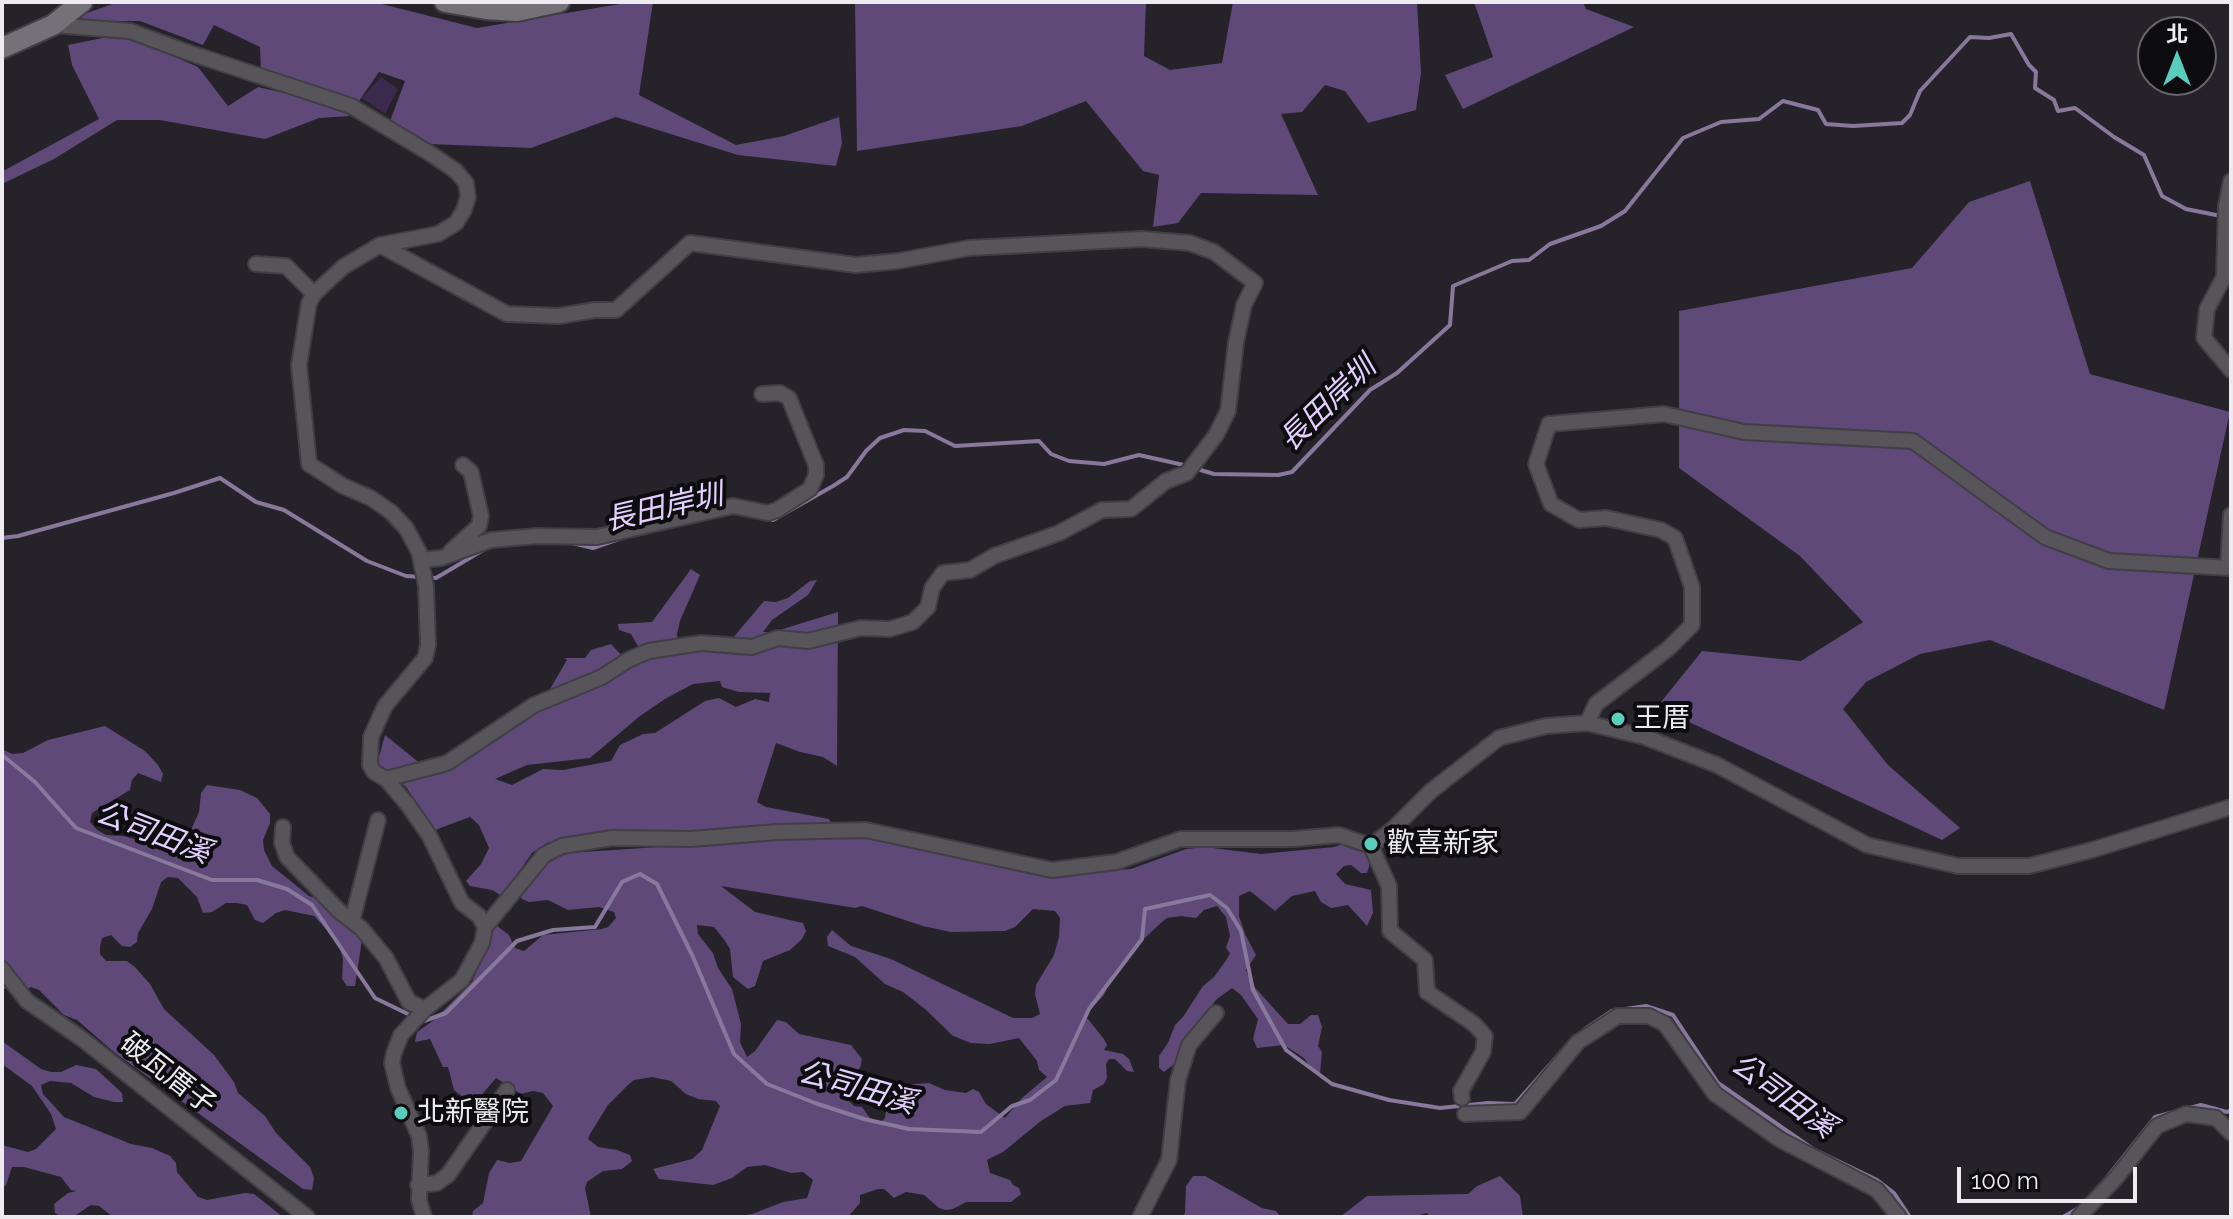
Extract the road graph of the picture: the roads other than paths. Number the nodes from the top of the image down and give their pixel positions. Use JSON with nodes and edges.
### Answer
{"nodes":[{"id":1,"x":82,"y":2,"type":"edge"},
{"id":2,"x":445,"y":2,"type":"edge"},
{"id":3,"x":559,"y":2,"type":"edge"},
{"id":4,"x":53,"y":25,"type":"junction"},
{"id":5,"x":2,"y":48,"type":"edge"},
{"id":6,"x":2231,"y":181,"type":"edge"},
{"id":7,"x":380,"y":245,"type":"junction"},
{"id":8,"x":256,"y":264,"type":"dead end"},
{"id":9,"x":314,"y":294,"type":"junction"},
{"id":10,"x":2231,"y":370,"type":"edge"},
{"id":11,"x":762,"y":394,"type":"dead end"},
{"id":12,"x":463,"y":465,"type":"dead end"},
{"id":13,"x":2231,"y":515,"type":"edge"},
{"id":14,"x":441,"y":558,"type":"junction"},
{"id":15,"x":422,"y":563,"type":"junction"},
{"id":16,"x":2230,"y":568,"type":"edge"},
{"id":17,"x":1587,"y":723,"type":"junction"},
{"id":18,"x":386,"y":779,"type":"junction"},
{"id":19,"x":2231,"y":807,"type":"edge"},
{"id":20,"x":378,"y":820,"type":"dead end"},
{"id":21,"x":283,"y":827,"type":"dead end"},
{"id":22,"x":1371,"y":846,"type":"junction"},
{"id":23,"x":352,"y":921,"type":"junction"},
{"id":24,"x":485,"y":927,"type":"junction"},
{"id":25,"x":2,"y":969,"type":"edge"},
{"id":26,"x":424,"y":1010,"type":"junction"},
{"id":27,"x":1216,"y":1013,"type":"dead end"},
{"id":28,"x":507,"y":1090,"type":"dead end"},
{"id":29,"x":1462,"y":1098,"type":"dead end"},
{"id":30,"x":1465,"y":1114,"type":"dead end"},
{"id":31,"x":2231,"y":1133,"type":"edge"},
{"id":32,"x":418,"y":1185,"type":"junction"},
{"id":33,"x":307,"y":1217,"type":"edge"},
{"id":34,"x":424,"y":1217,"type":"edge"},
{"id":35,"x":1140,"y":1217,"type":"edge"},
{"id":36,"x":1899,"y":1217,"type":"edge"},
{"id":37,"x":2079,"y":1217,"type":"edge"}],
"edges":[{"from":1,"to":4,"type":"street"},
{"from":2,"to":3,"type":"street"},
{"from":4,"to":5,"type":"street"},
{"from":4,"to":7,"type":"street"},
{"from":6,"to":10,"type":"street"},
{"from":7,"to":9,"type":"street"},
{"from":7,"to":18,"type":"street"},
{"from":8,"to":9,"type":"street"},
{"from":9,"to":15,"type":"street"},
{"from":11,"to":14,"type":"street"},
{"from":12,"to":14,"type":"street"},
{"from":13,"to":16,"type":"street"},
{"from":14,"to":15,"type":"street"},
{"from":15,"to":18,"type":"street"},
{"from":16,"to":17,"type":"street"},
{"from":17,"to":19,"type":"street"},
{"from":17,"to":22,"type":"street"},
{"from":18,"to":24,"type":"street"},
{"from":20,"to":23,"type":"street"},
{"from":21,"to":23,"type":"street"},
{"from":22,"to":24,"type":"street"},
{"from":22,"to":29,"type":"street"},
{"from":23,"to":26,"type":"street"},
{"from":24,"to":26,"type":"street"},
{"from":25,"to":33,"type":"street","name":"破瓦厝子"},
{"from":26,"to":32,"type":"street"},
{"from":27,"to":35,"type":"street"},
{"from":28,"to":32,"type":"street"},
{"from":30,"to":36,"type":"street"},
{"from":31,"to":37,"type":"street"},
{"from":32,"to":34,"type":"street"}]}
